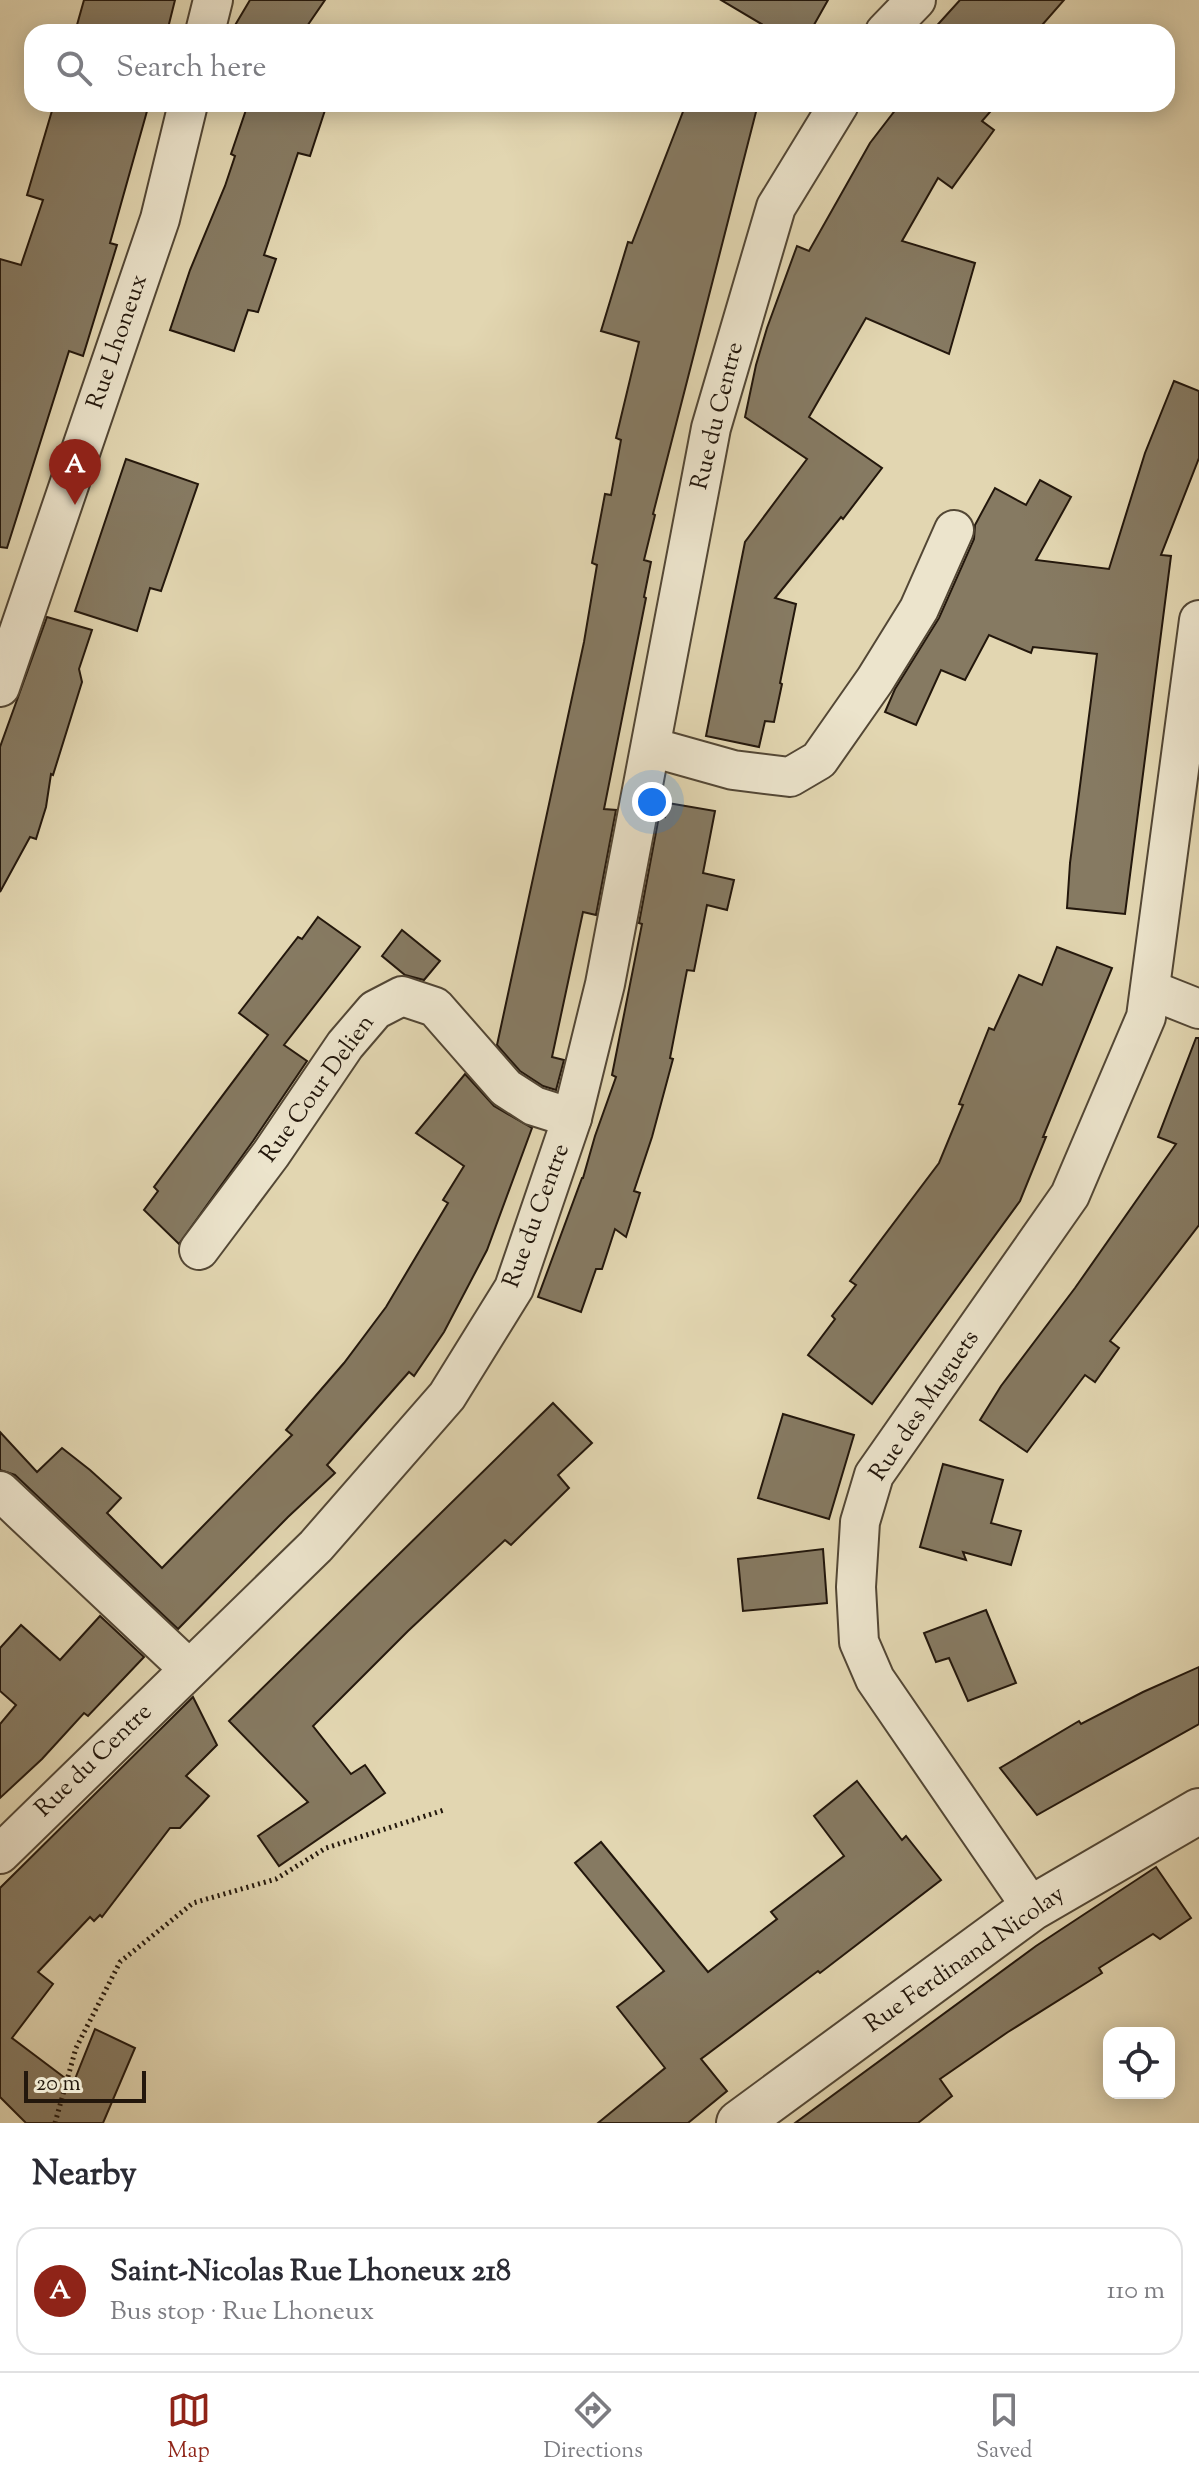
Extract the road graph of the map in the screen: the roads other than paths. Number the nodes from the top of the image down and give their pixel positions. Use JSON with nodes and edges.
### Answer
{"nodes":[{"id":1,"x":213,"y":0,"type":"edge"},
{"id":2,"x":916,"y":0,"type":"edge"},
{"id":3,"x":207,"y":24,"type":"edge"},
{"id":4,"x":893,"y":24,"type":"edge"},
{"id":5,"x":186,"y":112,"type":"edge"},
{"id":6,"x":834,"y":112,"type":"edge"},
{"id":7,"x":954,"y":530,"type":"dead end"},
{"id":8,"x":1199,"y":620,"type":"edge"},
{"id":9,"x":11,"y":621,"type":"edge"},
{"id":10,"x":0,"y":687,"type":"edge"},
{"id":11,"x":651,"y":747,"type":"junction"},
{"id":12,"x":1151,"y":990,"type":"junction"},
{"id":13,"x":1199,"y":1009,"type":"edge"},
{"id":14,"x":572,"y":1118,"type":"junction"},
{"id":15,"x":199,"y":1250,"type":"dead end"},
{"id":16,"x":0,"y":1491,"type":"edge"},
{"id":17,"x":189,"y":1669,"type":"junction"},
{"id":18,"x":1199,"y":1811,"type":"edge"},
{"id":19,"x":0,"y":1854,"type":"edge"},
{"id":20,"x":1032,"y":1908,"type":"junction"},
{"id":21,"x":739,"y":2123,"type":"edge"}],
"edges":[{"from":1,"to":3,"type":"street"},
{"from":2,"to":4,"type":"street"},
{"from":5,"to":9,"type":"street","name":"Rue Lhoneux"},
{"from":6,"to":11,"type":"street","name":"Rue du Centre"},
{"from":7,"to":11,"type":"street"},
{"from":8,"to":12,"type":"street","name":"Rue des Muguets"},
{"from":9,"to":10,"type":"street","name":"Rue Lhoneux"},
{"from":11,"to":14,"type":"street","name":"Rue du Centre"},
{"from":12,"to":13,"type":"street"},
{"from":12,"to":20,"type":"street","name":"Rue des Muguets"},
{"from":14,"to":15,"type":"street","name":"Rue Cour Delien"},
{"from":14,"to":17,"type":"street","name":"Rue du Centre"},
{"from":16,"to":17,"type":"street"},
{"from":17,"to":19,"type":"street","name":"Rue du Centre"},
{"from":18,"to":20,"type":"street","name":"Rue Ferdinand Nicolay"},
{"from":20,"to":21,"type":"street","name":"Rue Ferdinand Nicolay"}]}
